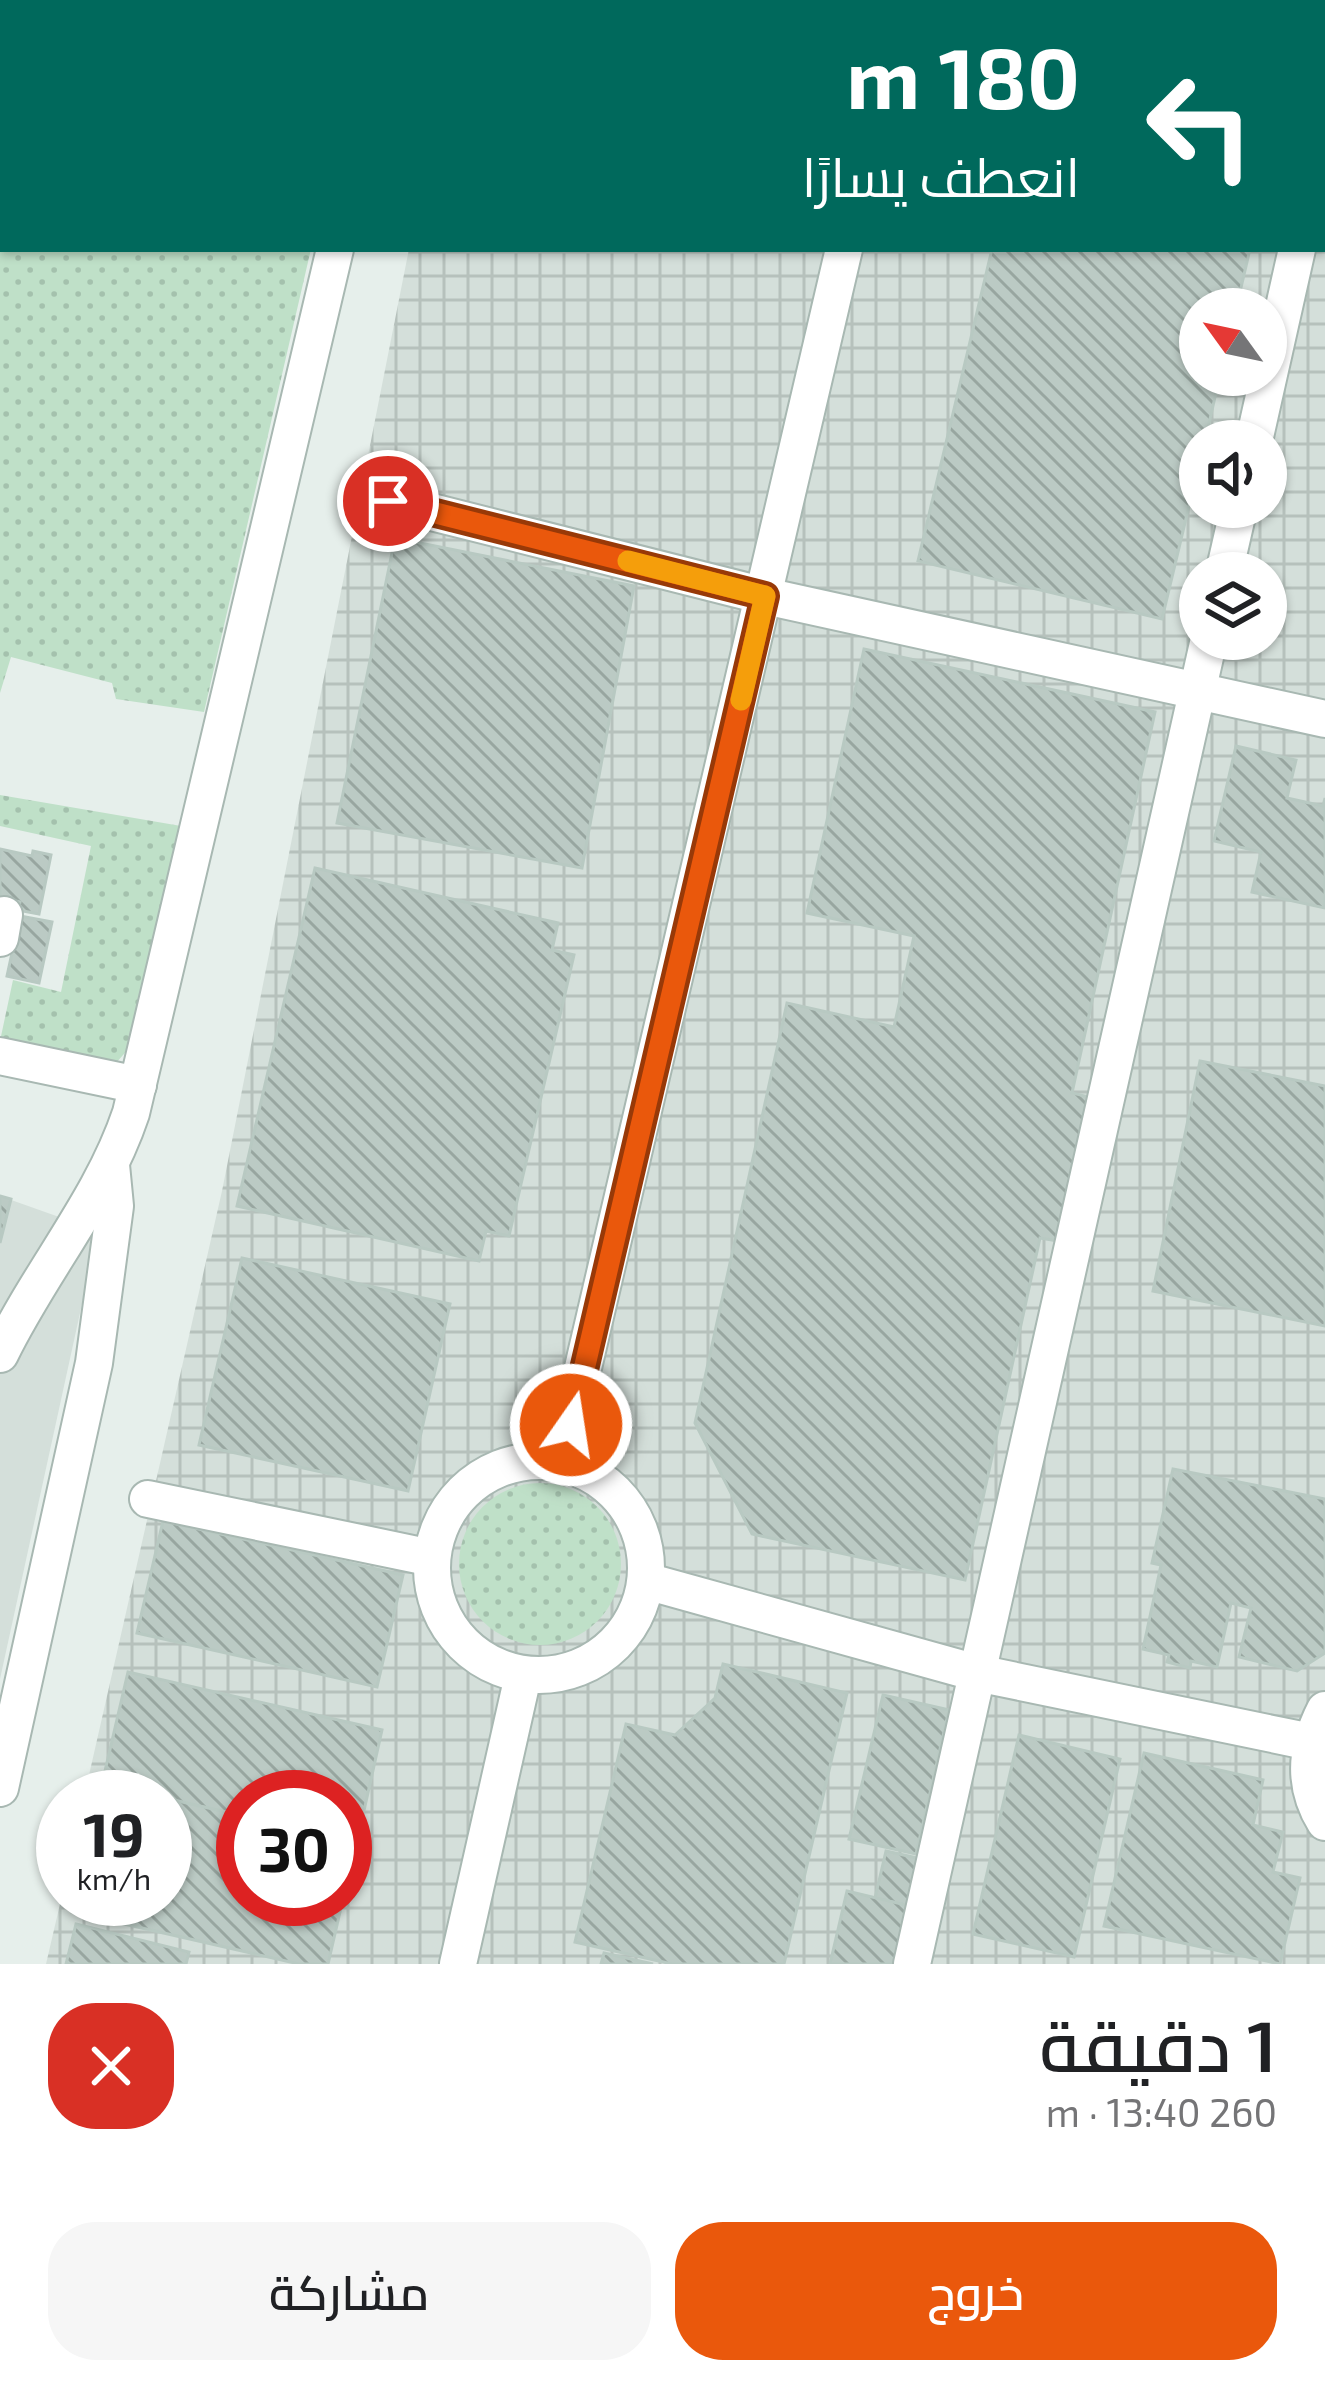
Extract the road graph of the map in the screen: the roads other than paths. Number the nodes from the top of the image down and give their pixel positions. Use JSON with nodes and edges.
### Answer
{"nodes":[{"id":1,"x":334,"y":252,"type":"edge"},
{"id":2,"x":843,"y":252,"type":"edge"},
{"id":3,"x":1296,"y":252,"type":"edge"},
{"id":4,"x":1259,"y":420,"type":"edge"},
{"id":5,"x":388,"y":501,"type":"dead end"},
{"id":6,"x":765,"y":596,"type":"junction"},
{"id":7,"x":1204,"y":660,"type":"edge"},
{"id":8,"x":1198,"y":690,"type":"junction"},
{"id":9,"x":1325,"y":719,"type":"edge"},
{"id":10,"x":0,"y":1056,"type":"edge"},
{"id":11,"x":138,"y":1085,"type":"junction"},
{"id":12,"x":111,"y":1166,"type":"junction"},
{"id":13,"x":0,"y":1354,"type":"edge"},
{"id":14,"x":561,"y":1462,"type":"junction"},
{"id":15,"x":148,"y":1499,"type":"dead end"},
{"id":16,"x":431,"y":1558,"type":"junction"},
{"id":17,"x":646,"y":1581,"type":"junction"},
{"id":18,"x":977,"y":1673,"type":"junction"},
{"id":19,"x":523,"y":1676,"type":"junction"},
{"id":20,"x":1318,"y":1726,"type":"edge"},
{"id":21,"x":0,"y":1788,"type":"edge"},
{"id":22,"x":1325,"y":1822,"type":"edge"},
{"id":23,"x":458,"y":1964,"type":"edge"},
{"id":24,"x":912,"y":1964,"type":"edge"}],
"edges":[{"from":1,"to":11,"type":"street"},
{"from":2,"to":6,"type":"street"},
{"from":3,"to":4,"type":"street"},
{"from":5,"to":6,"type":"street"},
{"from":6,"to":8,"type":"street"},
{"from":6,"to":14,"type":"street"},
{"from":7,"to":8,"type":"street"},
{"from":8,"to":9,"type":"street"},
{"from":8,"to":18,"type":"street"},
{"from":10,"to":11,"type":"street"},
{"from":11,"to":12,"type":"street"},
{"from":12,"to":13,"type":"street"},
{"from":12,"to":21,"type":"street"},
{"from":14,"to":16,"type":"street"},
{"from":14,"to":17,"type":"street"},
{"from":15,"to":16,"type":"street"},
{"from":16,"to":19,"type":"street"},
{"from":17,"to":18,"type":"street"},
{"from":17,"to":19,"type":"street"},
{"from":18,"to":20,"type":"street"},
{"from":18,"to":24,"type":"street"},
{"from":19,"to":23,"type":"street"},
{"from":20,"to":22,"type":"street"}]}
